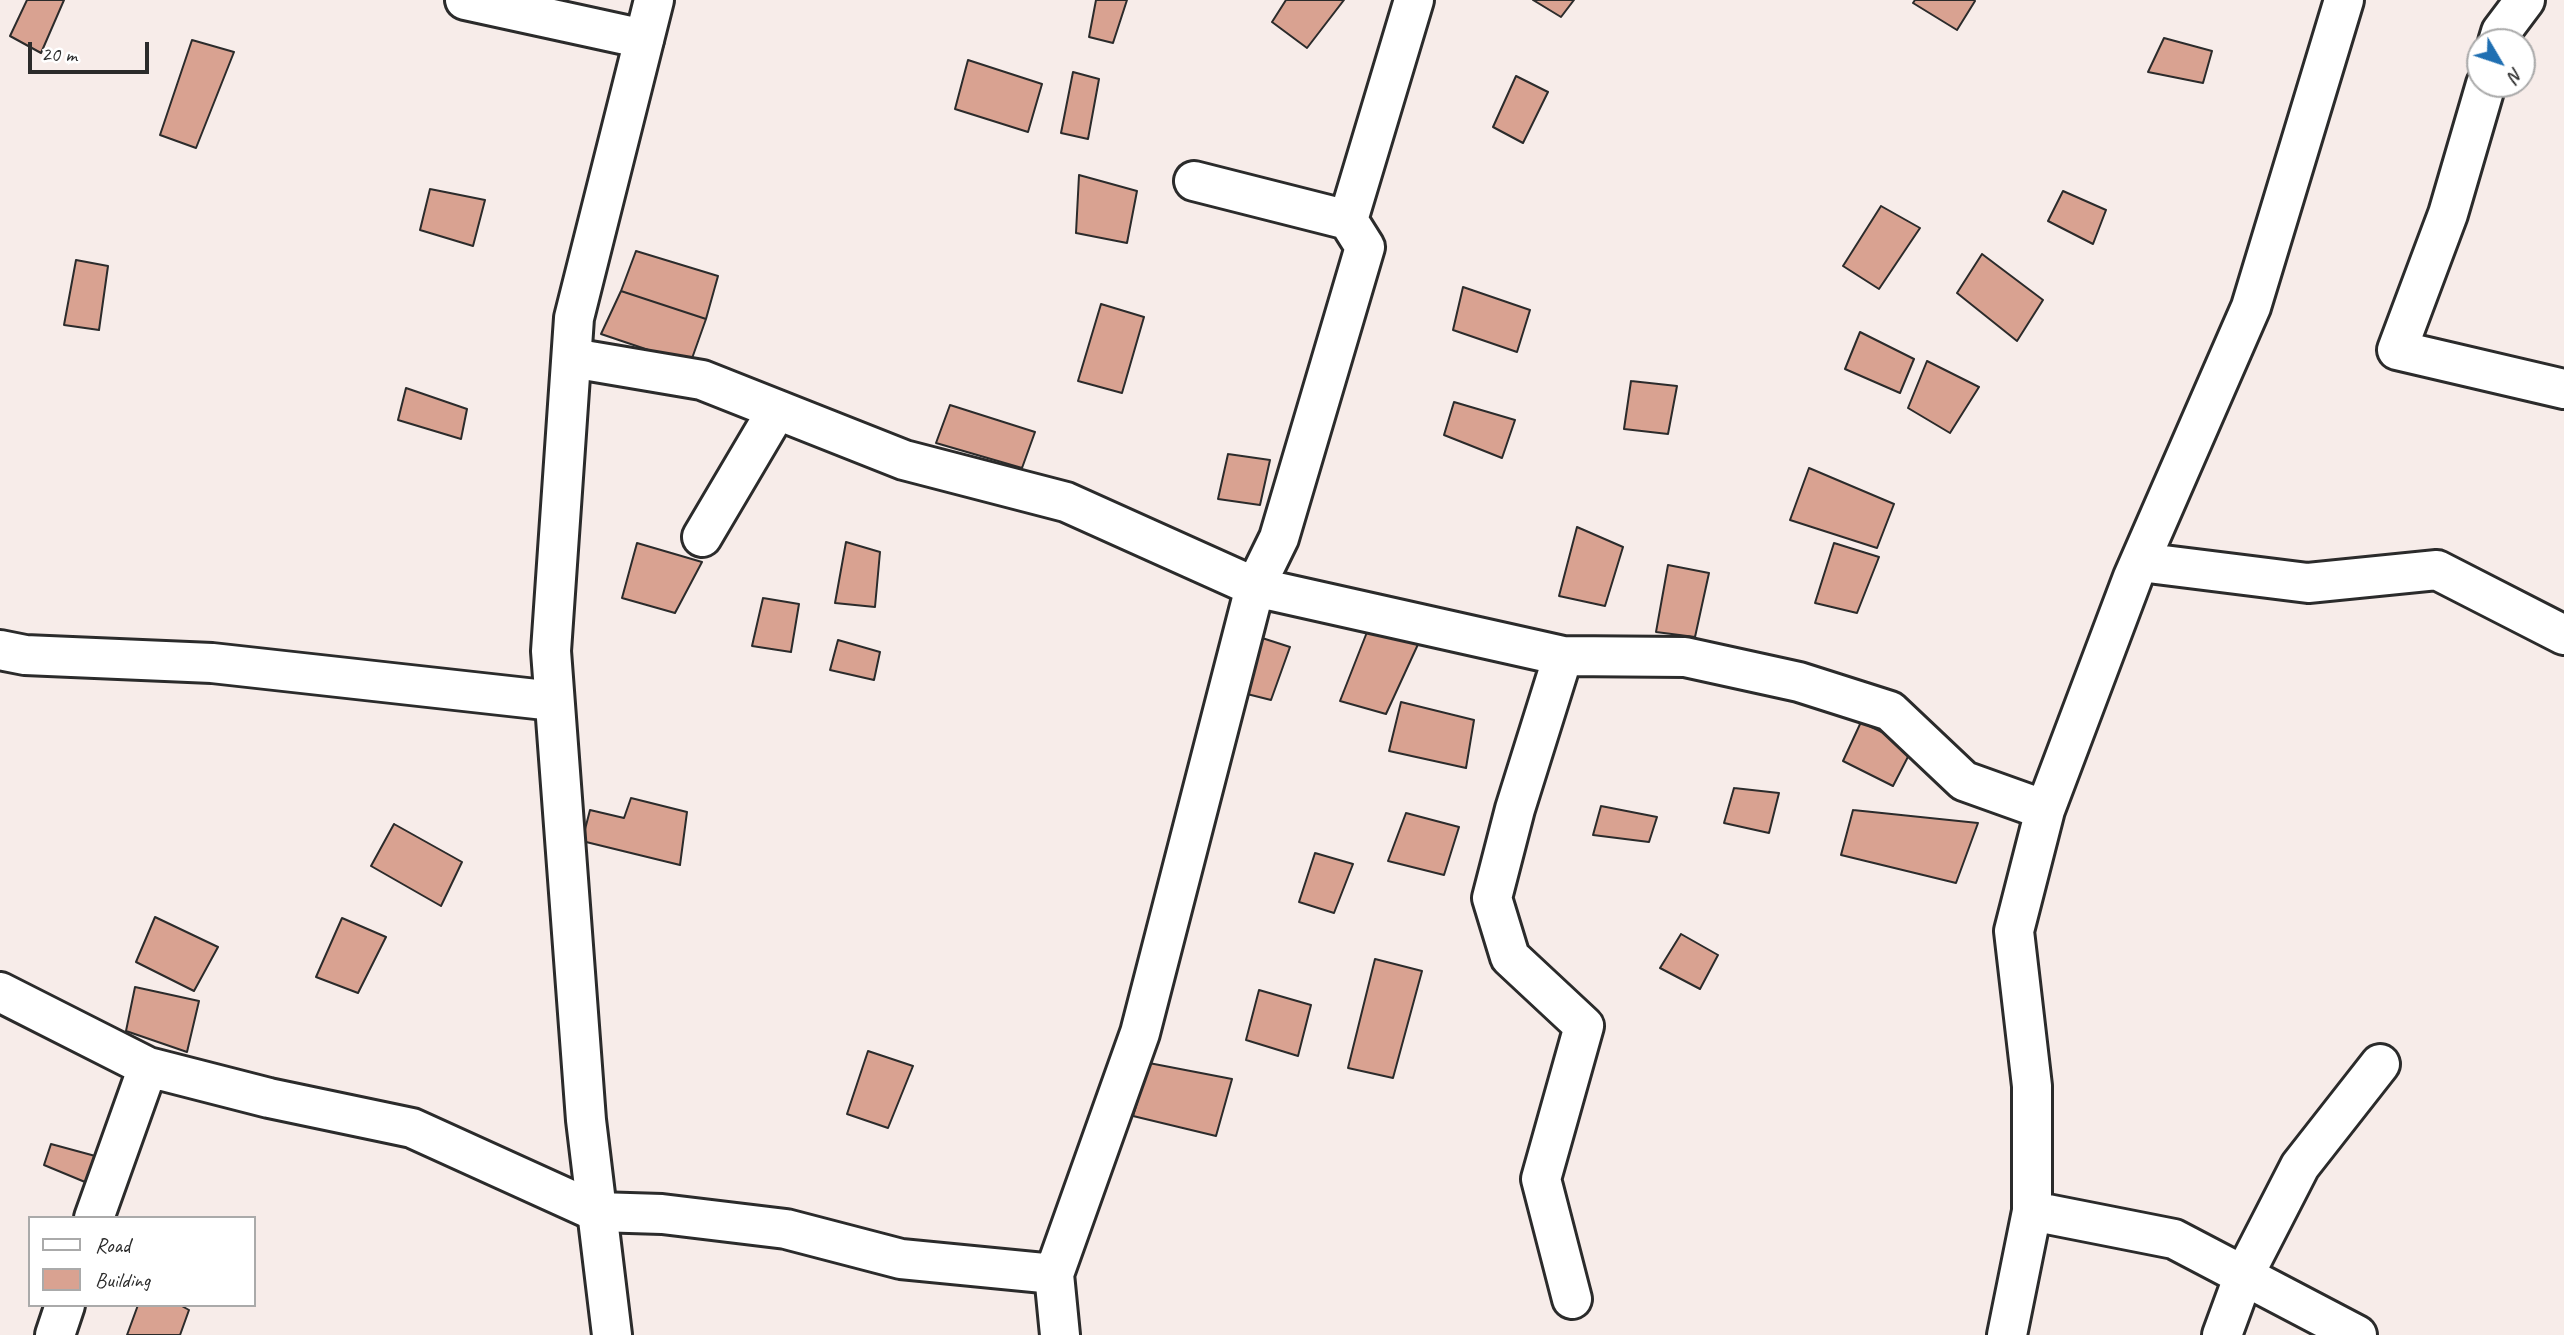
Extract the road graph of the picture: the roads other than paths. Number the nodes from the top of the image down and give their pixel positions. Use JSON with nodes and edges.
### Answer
{"nodes":[{"id":1,"x":465,"y":0,"type":"edge"},
{"id":2,"x":654,"y":0,"type":"edge"},
{"id":3,"x":1414,"y":0,"type":"edge"},
{"id":4,"x":2344,"y":0,"type":"edge"},
{"id":5,"x":2525,"y":0,"type":"edge"},
{"id":6,"x":2504,"y":28,"type":"edge"},
{"id":7,"x":644,"y":39,"type":"junction"},
{"id":8,"x":2482,"y":98,"type":"edge"},
{"id":9,"x":1194,"y":181,"type":"dead end"},
{"id":10,"x":1348,"y":220,"type":"junction"},
{"id":11,"x":572,"y":358,"type":"junction"},
{"id":12,"x":2564,"y":389,"type":"edge"},
{"id":13,"x":777,"y":410,"type":"junction"},
{"id":14,"x":702,"y":537,"type":"dead end"},
{"id":15,"x":2140,"y":562,"type":"junction"},
{"id":16,"x":1255,"y":587,"type":"junction"},
{"id":17,"x":2564,"y":635,"type":"edge"},
{"id":18,"x":0,"y":650,"type":"edge"},
{"id":19,"x":1563,"y":656,"type":"junction"},
{"id":20,"x":554,"y":701,"type":"junction"},
{"id":21,"x":2045,"y":810,"type":"junction"},
{"id":22,"x":0,"y":992,"type":"edge"},
{"id":23,"x":2379,"y":1064,"type":"dead end"},
{"id":24,"x":148,"y":1067,"type":"junction"},
{"id":25,"x":2032,"y":1211,"type":"junction"},
{"id":26,"x":597,"y":1212,"type":"junction"},
{"id":27,"x":95,"y":1216,"type":"edge"},
{"id":28,"x":1054,"y":1274,"type":"junction"},
{"id":29,"x":2244,"y":1275,"type":"junction"},
{"id":30,"x":1573,"y":1299,"type":"dead end"},
{"id":31,"x":64,"y":1307,"type":"edge"},
{"id":32,"x":55,"y":1335,"type":"edge"},
{"id":33,"x":612,"y":1335,"type":"edge"},
{"id":34,"x":1060,"y":1335,"type":"edge"},
{"id":35,"x":2007,"y":1335,"type":"edge"},
{"id":36,"x":2222,"y":1335,"type":"edge"},
{"id":37,"x":2357,"y":1335,"type":"edge"}],
"edges":[{"from":1,"to":7,"type":"street"},
{"from":2,"to":7,"type":"street"},
{"from":3,"to":10,"type":"street"},
{"from":4,"to":15,"type":"street"},
{"from":5,"to":6,"type":"street"},
{"from":7,"to":11,"type":"street"},
{"from":8,"to":12,"type":"street"},
{"from":9,"to":10,"type":"street"},
{"from":10,"to":16,"type":"street"},
{"from":11,"to":13,"type":"street"},
{"from":11,"to":20,"type":"street"},
{"from":13,"to":14,"type":"street"},
{"from":13,"to":16,"type":"street"},
{"from":15,"to":17,"type":"street"},
{"from":15,"to":21,"type":"street"},
{"from":16,"to":19,"type":"street"},
{"from":16,"to":28,"type":"street"},
{"from":18,"to":20,"type":"street"},
{"from":19,"to":21,"type":"street"},
{"from":19,"to":30,"type":"street"},
{"from":20,"to":26,"type":"street"},
{"from":21,"to":25,"type":"street"},
{"from":22,"to":24,"type":"street"},
{"from":23,"to":29,"type":"street"},
{"from":24,"to":26,"type":"street"},
{"from":24,"to":27,"type":"street"},
{"from":25,"to":29,"type":"street"},
{"from":25,"to":35,"type":"street"},
{"from":26,"to":28,"type":"street"},
{"from":26,"to":33,"type":"street"},
{"from":28,"to":34,"type":"street"},
{"from":29,"to":36,"type":"street"},
{"from":29,"to":37,"type":"street"},
{"from":31,"to":32,"type":"street"}]}
